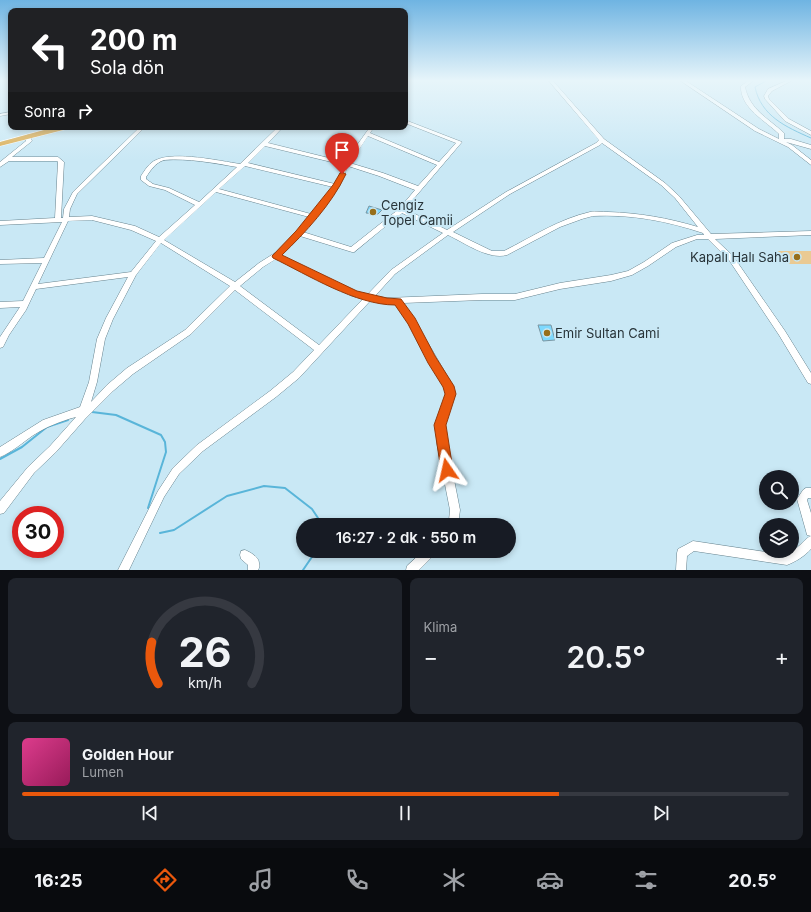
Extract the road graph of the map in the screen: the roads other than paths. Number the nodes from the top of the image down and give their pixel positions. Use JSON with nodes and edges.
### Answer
{"nodes":[{"id":1,"x":574,"y":108,"type":"edge"},
{"id":2,"x":723,"y":108,"type":"edge"},
{"id":3,"x":753,"y":108,"type":"edge"},
{"id":4,"x":775,"y":108,"type":"edge"},
{"id":5,"x":408,"y":122,"type":"edge"},
{"id":6,"x":36,"y":130,"type":"edge"},
{"id":7,"x":52,"y":130,"type":"edge"},
{"id":8,"x":140,"y":130,"type":"edge"},
{"id":9,"x":278,"y":130,"type":"edge"},
{"id":10,"x":370,"y":130,"type":"edge"},
{"id":11,"x":811,"y":133,"type":"edge"},
{"id":12,"x":367,"y":134,"type":"junction"},
{"id":13,"x":28,"y":136,"type":"junction"},
{"id":14,"x":0,"y":139,"type":"edge"},
{"id":15,"x":602,"y":140,"type":"junction"},
{"id":16,"x":781,"y":140,"type":"junction"},
{"id":17,"x":0,"y":144,"type":"edge"},
{"id":18,"x":264,"y":144,"type":"junction"},
{"id":19,"x":811,"y":147,"type":"edge"},
{"id":20,"x":8,"y":159,"type":"junction"},
{"id":21,"x":347,"y":163,"type":"junction"},
{"id":22,"x":811,"y":163,"type":"edge"},
{"id":23,"x":439,"y":164,"type":"junction"},
{"id":24,"x":0,"y":165,"type":"edge"},
{"id":25,"x":242,"y":165,"type":"junction"},
{"id":26,"x":337,"y":186,"type":"junction"},
{"id":27,"x":419,"y":189,"type":"junction"},
{"id":28,"x":215,"y":190,"type":"junction"},
{"id":29,"x":199,"y":204,"type":"junction"},
{"id":30,"x":401,"y":210,"type":"junction"},
{"id":31,"x":313,"y":216,"type":"junction"},
{"id":32,"x":58,"y":219,"type":"junction"},
{"id":33,"x":66,"y":219,"type":"junction"},
{"id":34,"x":0,"y":223,"type":"edge"},
{"id":35,"x":448,"y":232,"type":"junction"},
{"id":36,"x":299,"y":233,"type":"junction"},
{"id":37,"x":811,"y":233,"type":"edge"},
{"id":38,"x":707,"y":234,"type":"junction"},
{"id":39,"x":160,"y":240,"type":"junction"},
{"id":40,"x":276,"y":256,"type":"junction"},
{"id":41,"x":45,"y":260,"type":"junction"},
{"id":42,"x":0,"y":262,"type":"edge"},
{"id":43,"x":133,"y":274,"type":"junction"},
{"id":44,"x":235,"y":286,"type":"junction"},
{"id":45,"x":33,"y":287,"type":"junction"},
{"id":46,"x":368,"y":298,"type":"junction"},
{"id":47,"x":397,"y":301,"type":"junction"},
{"id":48,"x":25,"y":304,"type":"junction"},
{"id":49,"x":0,"y":305,"type":"edge"},
{"id":50,"x":0,"y":345,"type":"edge"},
{"id":51,"x":320,"y":350,"type":"junction"},
{"id":52,"x":811,"y":380,"type":"edge"},
{"id":53,"x":83,"y":413,"type":"junction"},
{"id":54,"x":0,"y":452,"type":"edge"},
{"id":55,"x":811,"y":493,"type":"edge"},
{"id":56,"x":0,"y":509,"type":"edge"},
{"id":57,"x":454,"y":518,"type":"edge"},
{"id":58,"x":811,"y":531,"type":"edge"},
{"id":59,"x":811,"y":541,"type":"edge"},
{"id":60,"x":245,"y":555,"type":"dead end"},
{"id":61,"x":423,"y":558,"type":"edge"},
{"id":62,"x":123,"y":570,"type":"edge"},
{"id":63,"x":253,"y":570,"type":"edge"},
{"id":64,"x":411,"y":570,"type":"edge"},
{"id":65,"x":681,"y":570,"type":"edge"}],
"edges":[{"from":1,"to":15,"type":"street"},
{"from":2,"to":16,"type":"street"},
{"from":3,"to":16,"type":"street"},
{"from":4,"to":11,"type":"street"},
{"from":5,"to":23,"type":"street"},
{"from":6,"to":14,"type":"highway"},
{"from":7,"to":13,"type":"highway"},
{"from":8,"to":33,"type":"street"},
{"from":9,"to":18,"type":"street"},
{"from":10,"to":12,"type":"street"},
{"from":12,"to":21,"type":"street"},
{"from":12,"to":23,"type":"street"},
{"from":13,"to":17,"type":"highway"},
{"from":13,"to":20,"type":"street"},
{"from":15,"to":35,"type":"street"},
{"from":15,"to":38,"type":"street"},
{"from":16,"to":19,"type":"street"},
{"from":16,"to":22,"type":"street"},
{"from":18,"to":21,"type":"street"},
{"from":18,"to":25,"type":"street"},
{"from":20,"to":24,"type":"street"},
{"from":20,"to":32,"type":"street"},
{"from":21,"to":26,"type":"street"},
{"from":21,"to":27,"type":"street"},
{"from":23,"to":27,"type":"street"},
{"from":25,"to":26,"type":"street"},
{"from":25,"to":28,"type":"street"},
{"from":25,"to":29,"type":"street"},
{"from":26,"to":31,"type":"street"},
{"from":27,"to":30,"type":"street"},
{"from":28,"to":29,"type":"street"},
{"from":28,"to":31,"type":"street"},
{"from":29,"to":39,"type":"street"},
{"from":30,"to":35,"type":"street"},
{"from":30,"to":36,"type":"street"},
{"from":31,"to":36,"type":"street"},
{"from":32,"to":33,"type":"street"},
{"from":32,"to":34,"type":"street"},
{"from":33,"to":39,"type":"street"},
{"from":33,"to":41,"type":"street"},
{"from":35,"to":38,"type":"street"},
{"from":35,"to":46,"type":"street"},
{"from":36,"to":40,"type":"street"},
{"from":37,"to":38,"type":"street"},
{"from":38,"to":47,"type":"street"},
{"from":38,"to":52,"type":"street"},
{"from":39,"to":43,"type":"street"},
{"from":39,"to":44,"type":"street"},
{"from":40,"to":44,"type":"street"},
{"from":40,"to":46,"type":"street"},
{"from":41,"to":42,"type":"street"},
{"from":41,"to":45,"type":"street"},
{"from":43,"to":45,"type":"street"},
{"from":43,"to":53,"type":"street"},
{"from":44,"to":51,"type":"street"},
{"from":44,"to":53,"type":"street"},
{"from":45,"to":48,"type":"street"},
{"from":46,"to":47,"type":"street"},
{"from":46,"to":51,"type":"street"},
{"from":47,"to":57,"type":"street"},
{"from":48,"to":49,"type":"street"},
{"from":48,"to":50,"type":"street"},
{"from":51,"to":62,"type":"street"},
{"from":53,"to":54,"type":"street"},
{"from":53,"to":56,"type":"street"},
{"from":55,"to":58,"type":"street"},
{"from":59,"to":65,"type":"street"},
{"from":60,"to":63,"type":"street"},
{"from":61,"to":64,"type":"street"}]}
